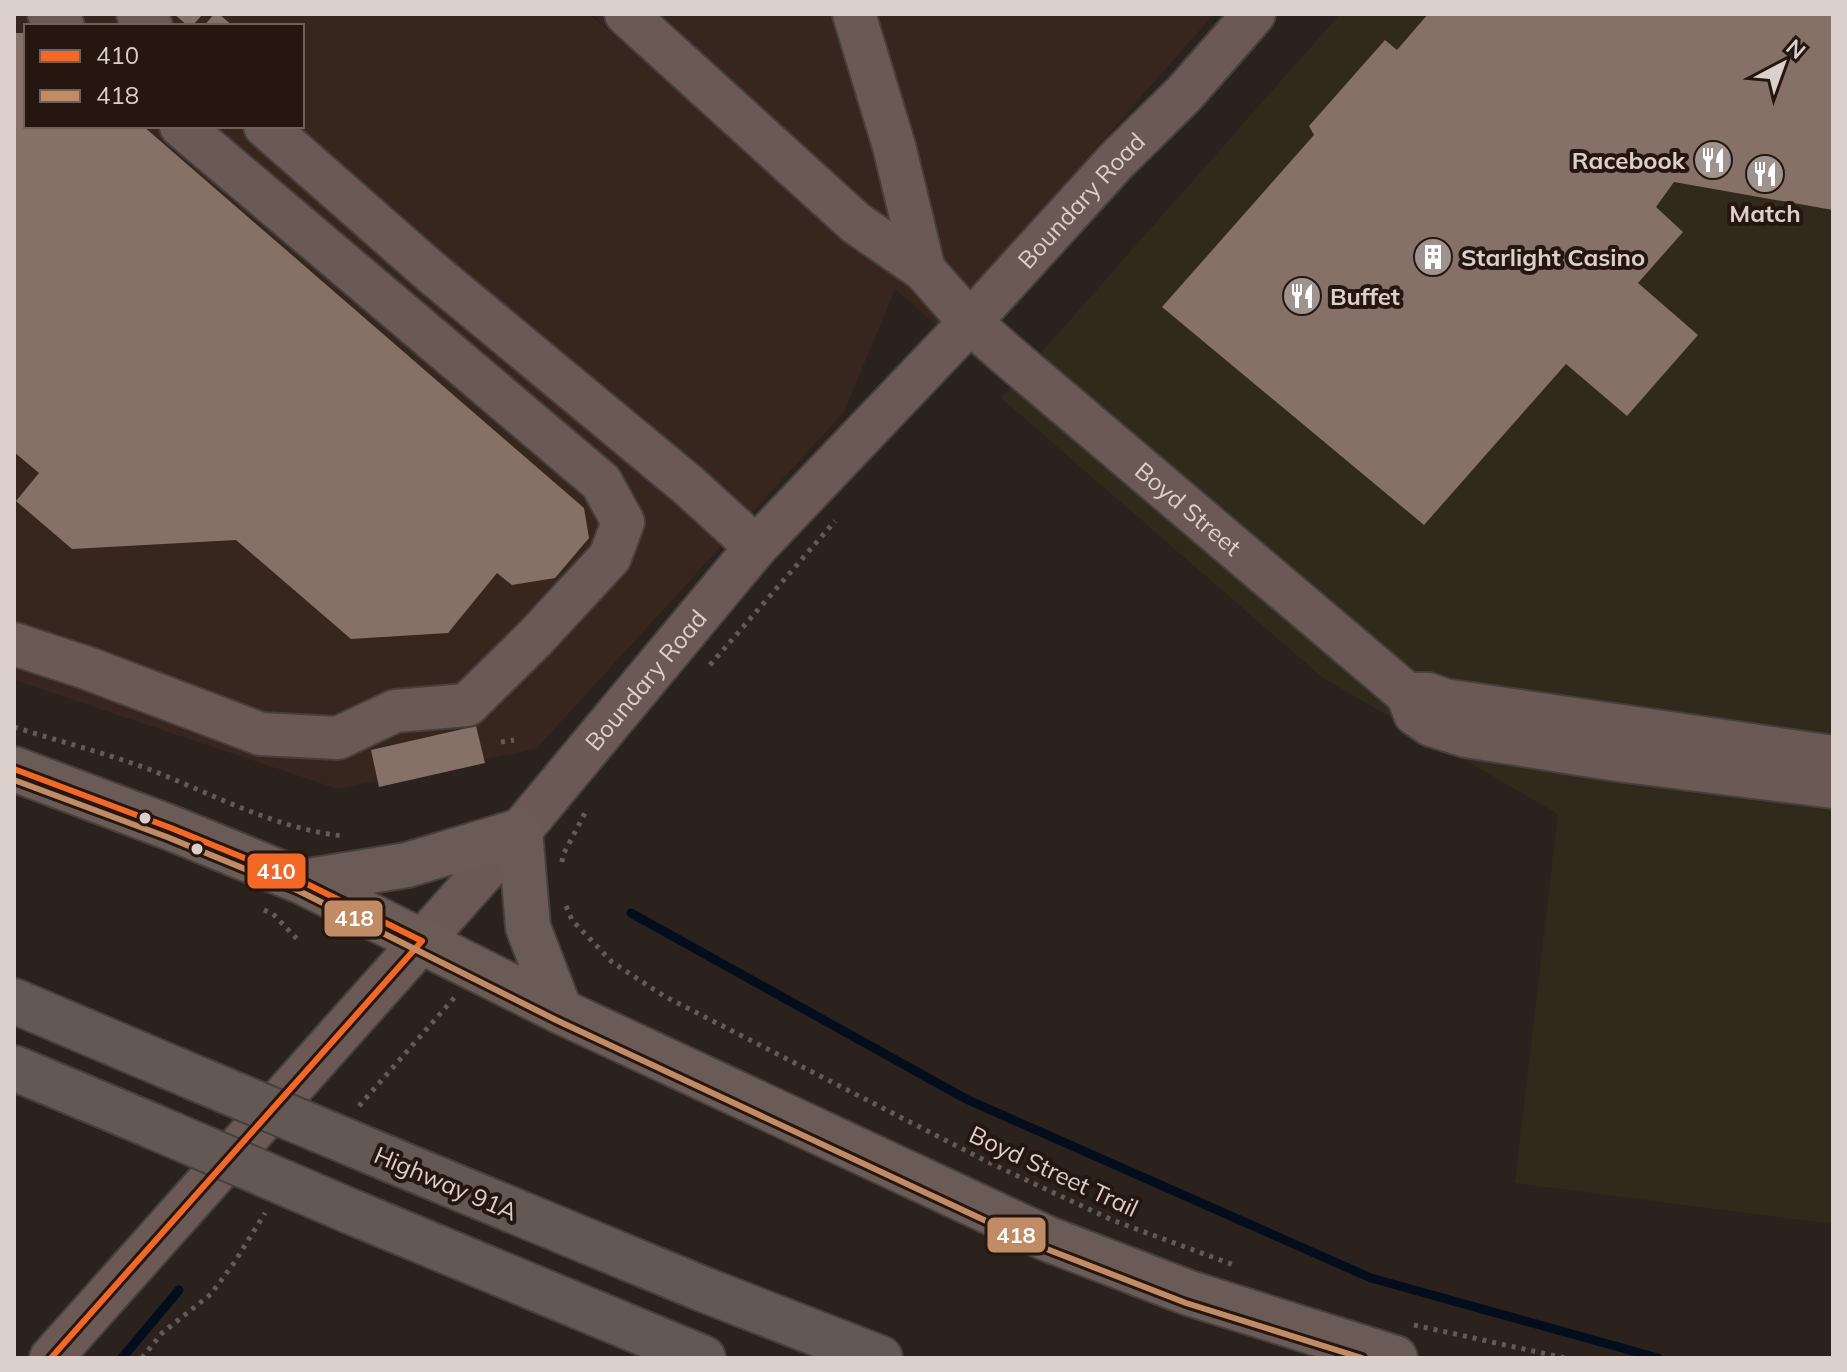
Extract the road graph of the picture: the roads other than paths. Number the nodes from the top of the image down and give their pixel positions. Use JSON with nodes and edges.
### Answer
{"nodes":[{"id":1,"x":626,"y":14,"type":"edge"},
{"id":2,"x":854,"y":14,"type":"edge"},
{"id":3,"x":1254,"y":14,"type":"edge"},
{"id":4,"x":183,"y":128,"type":"edge"},
{"id":5,"x":267,"y":128,"type":"edge"},
{"id":6,"x":924,"y":270,"type":"junction"},
{"id":7,"x":970,"y":322,"type":"junction"},
{"id":8,"x":756,"y":547,"type":"junction"},
{"id":9,"x":14,"y":644,"type":"edge"},
{"id":10,"x":1407,"y":694,"type":"junction"},
{"id":11,"x":1833,"y":757,"type":"edge"},
{"id":12,"x":14,"y":769,"type":"edge"},
{"id":13,"x":1833,"y":787,"type":"edge"},
{"id":14,"x":520,"y":831,"type":"junction"},
{"id":15,"x":303,"y":882,"type":"junction"},
{"id":16,"x":422,"y":941,"type":"junction"},
{"id":17,"x":14,"y":1001,"type":"edge"},
{"id":18,"x":560,"y":1011,"type":"junction"},
{"id":19,"x":14,"y":1068,"type":"edge"},
{"id":20,"x":1397,"y":1340,"type":"edge"},
{"id":21,"x":51,"y":1358,"type":"edge"},
{"id":22,"x":703,"y":1358,"type":"edge"},
{"id":23,"x":880,"y":1358,"type":"edge"}],
"edges":[{"from":1,"to":6,"type":"street"},
{"from":2,"to":6,"type":"street"},
{"from":3,"to":7,"type":"street","name":"Boundary Road"},
{"from":4,"to":9,"type":"street"},
{"from":5,"to":8,"type":"street"},
{"from":6,"to":7,"type":"street","name":"Boyd Street"},
{"from":7,"to":8,"type":"street","name":"Boundary Road"},
{"from":7,"to":10,"type":"street","name":"Boyd Street"},
{"from":8,"to":14,"type":"street","name":"Boundary Road"},
{"from":10,"to":11,"type":"street"},
{"from":10,"to":13,"type":"street","name":"Boyd Street"},
{"from":12,"to":15,"type":"main road"},
{"from":14,"to":15,"type":"main road"},
{"from":14,"to":16,"type":"street","name":"Boundary Road"},
{"from":14,"to":18,"type":"main road"},
{"from":15,"to":16,"type":"main road"},
{"from":16,"to":18,"type":"main road"},
{"from":16,"to":21,"type":"street","name":"Boundary Road"},
{"from":17,"to":23,"type":"highway","name":"Highway 91A","bridge":true},
{"from":18,"to":20,"type":"main road"},
{"from":19,"to":22,"type":"highway","bridge":true}]}
